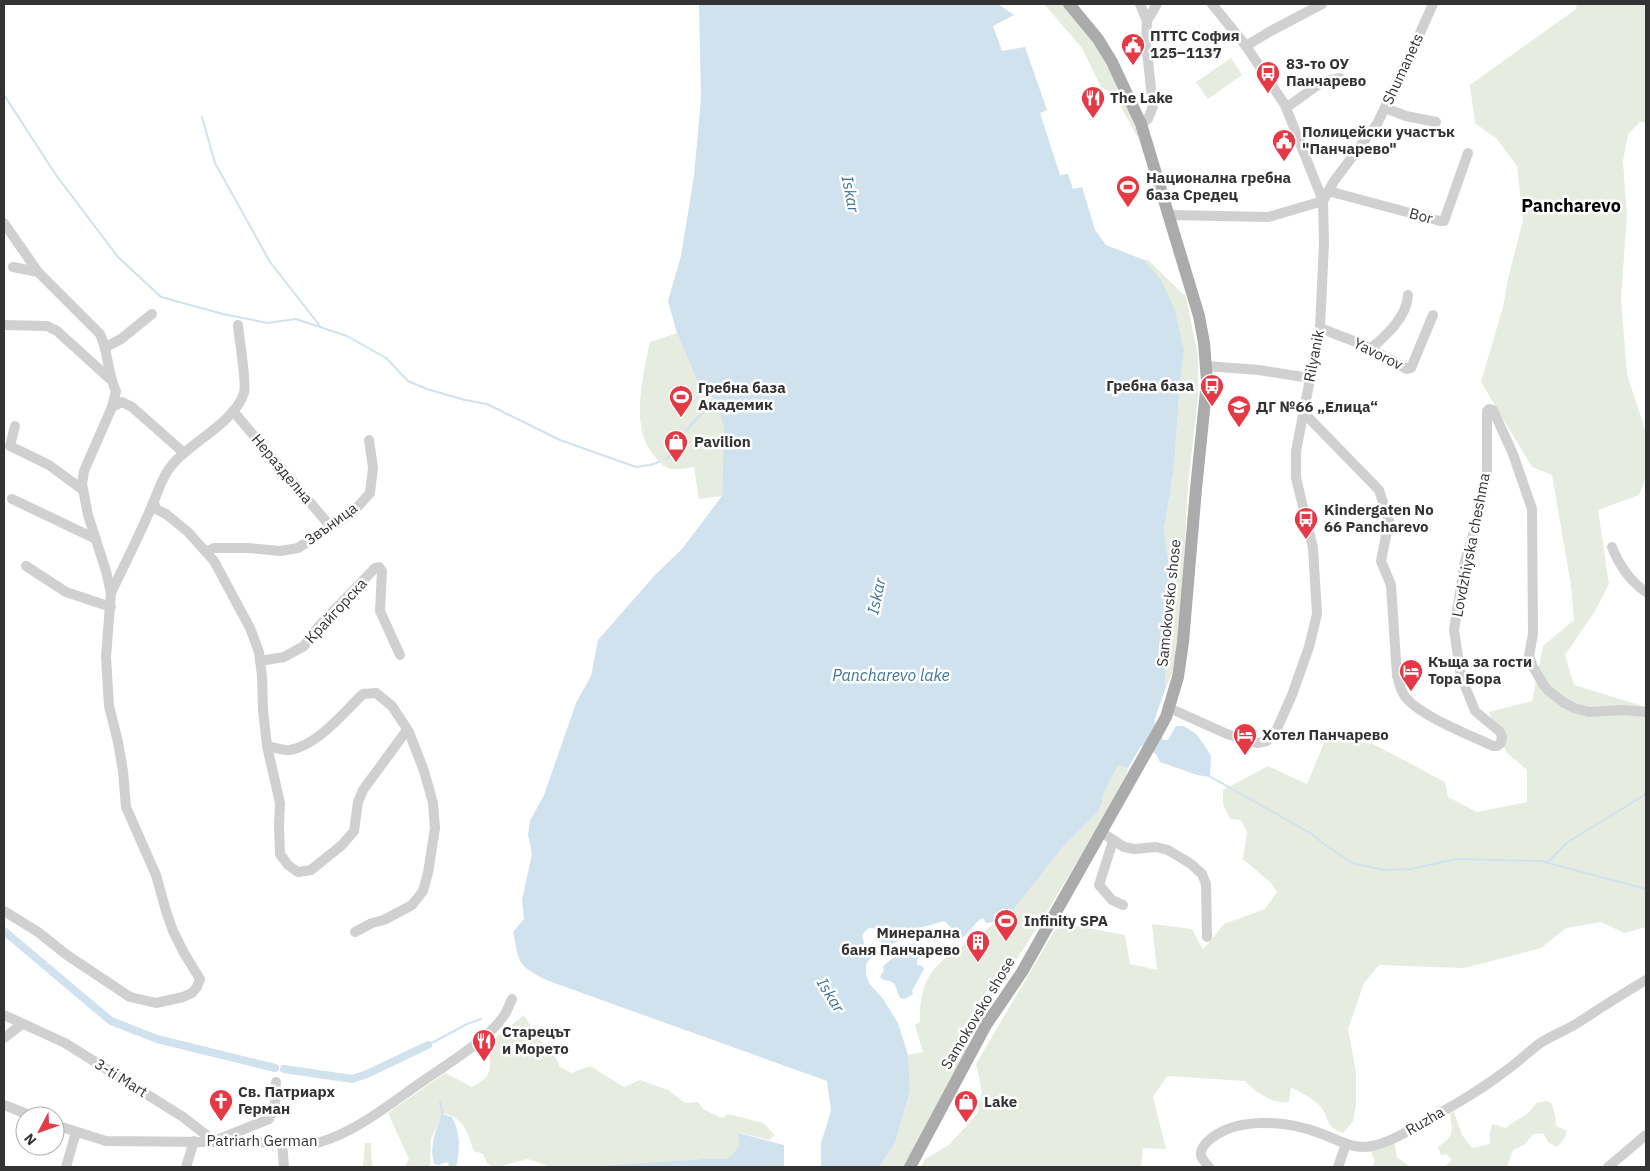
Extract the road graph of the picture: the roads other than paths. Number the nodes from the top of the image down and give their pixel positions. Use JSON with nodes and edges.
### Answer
{"nodes":[{"id":1,"x":1069,"y":4,"type":"edge"},
{"id":2,"x":1140,"y":4,"type":"edge"},
{"id":3,"x":1156,"y":4,"type":"edge"},
{"id":4,"x":1212,"y":4,"type":"edge"},
{"id":5,"x":1322,"y":4,"type":"edge"},
{"id":6,"x":1432,"y":4,"type":"edge"},
{"id":7,"x":1147,"y":21,"type":"junction"},
{"id":8,"x":1246,"y":46,"type":"junction"},
{"id":9,"x":1340,"y":78,"type":"dead end"},
{"id":10,"x":1285,"y":105,"type":"junction"},
{"id":11,"x":1384,"y":108,"type":"junction"},
{"id":12,"x":1436,"y":122,"type":"dead end"},
{"id":13,"x":1141,"y":124,"type":"junction"},
{"id":14,"x":1468,"y":153,"type":"dead end"},
{"id":15,"x":1328,"y":192,"type":"junction"},
{"id":16,"x":1323,"y":201,"type":"junction"},
{"id":17,"x":1168,"y":215,"type":"junction"},
{"id":18,"x":4,"y":223,"type":"edge"},
{"id":19,"x":14,"y":268,"type":"dead end"},
{"id":20,"x":38,"y":272,"type":"junction"},
{"id":21,"x":1408,"y":295,"type":"dead end"},
{"id":22,"x":152,"y":314,"type":"dead end"},
{"id":23,"x":1433,"y":316,"type":"dead end"},
{"id":24,"x":4,"y":325,"type":"edge"},
{"id":25,"x":238,"y":325,"type":"dead end"},
{"id":26,"x":1320,"y":328,"type":"junction"},
{"id":27,"x":106,"y":347,"type":"junction"},
{"id":28,"x":1370,"y":349,"type":"junction"},
{"id":29,"x":1206,"y":366,"type":"junction"},
{"id":30,"x":1310,"y":378,"type":"junction"},
{"id":31,"x":110,"y":379,"type":"junction"},
{"id":32,"x":112,"y":407,"type":"junction"},
{"id":33,"x":233,"y":411,"type":"junction"},
{"id":34,"x":1303,"y":412,"type":"junction"},
{"id":35,"x":15,"y":426,"type":"dead end"},
{"id":36,"x":369,"y":440,"type":"dead end"},
{"id":37,"x":184,"y":453,"type":"junction"},
{"id":38,"x":83,"y":490,"type":"junction"},
{"id":39,"x":12,"y":499,"type":"dead end"},
{"id":40,"x":154,"y":502,"type":"junction"},
{"id":41,"x":330,"y":526,"type":"junction"},
{"id":42,"x":96,"y":539,"type":"junction"},
{"id":43,"x":1612,"y":548,"type":"dead end"},
{"id":44,"x":206,"y":552,"type":"junction"},
{"id":45,"x":26,"y":566,"type":"dead end"},
{"id":46,"x":1646,"y":592,"type":"edge"},
{"id":47,"x":111,"y":593,"type":"junction"},
{"id":48,"x":111,"y":607,"type":"junction"},
{"id":49,"x":400,"y":655,"type":"dead end"},
{"id":50,"x":260,"y":661,"type":"junction"},
{"id":51,"x":1169,"y":708,"type":"junction"},
{"id":52,"x":1646,"y":712,"type":"edge"},
{"id":53,"x":407,"y":730,"type":"junction"},
{"id":54,"x":267,"y":746,"type":"junction"},
{"id":55,"x":1101,"y":832,"type":"junction"},
{"id":56,"x":1113,"y":841,"type":"junction"},
{"id":57,"x":1123,"y":905,"type":"dead end"},
{"id":58,"x":4,"y":911,"type":"edge"},
{"id":59,"x":355,"y":932,"type":"dead end"},
{"id":60,"x":1207,"y":937,"type":"dead end"},
{"id":61,"x":1646,"y":980,"type":"edge"},
{"id":62,"x":512,"y":999,"type":"dead end"},
{"id":63,"x":4,"y":1015,"type":"edge"},
{"id":64,"x":22,"y":1024,"type":"junction"},
{"id":65,"x":4,"y":1038,"type":"edge"},
{"id":66,"x":276,"y":1082,"type":"dead end"},
{"id":67,"x":65,"y":1128,"type":"edge"},
{"id":68,"x":76,"y":1132,"type":"junction"},
{"id":69,"x":1646,"y":1135,"type":"edge"},
{"id":70,"x":194,"y":1141,"type":"junction"},
{"id":71,"x":214,"y":1141,"type":"junction"},
{"id":72,"x":282,"y":1143,"type":"junction"},
{"id":73,"x":1346,"y":1144,"type":"junction"},
{"id":74,"x":66,"y":1167,"type":"edge"},
{"id":75,"x":186,"y":1167,"type":"edge"},
{"id":76,"x":284,"y":1167,"type":"edge"},
{"id":77,"x":910,"y":1167,"type":"edge"},
{"id":78,"x":1209,"y":1167,"type":"edge"},
{"id":79,"x":1338,"y":1167,"type":"edge"},
{"id":80,"x":1608,"y":1167,"type":"edge"}],
"edges":[{"from":1,"to":13,"type":"main road","name":"Samokovsko shose"},
{"from":2,"to":7,"type":"street"},
{"from":3,"to":7,"type":"street"},
{"from":4,"to":8,"type":"street","name":"Rilyanik"},
{"from":5,"to":8,"type":"street"},
{"from":6,"to":11,"type":"street","name":"Shumanets"},
{"from":7,"to":13,"type":"street"},
{"from":8,"to":10,"type":"street","name":"Rilyanik"},
{"from":9,"to":10,"type":"street"},
{"from":10,"to":16,"type":"street","name":"Rilyanik"},
{"from":11,"to":12,"type":"street"},
{"from":11,"to":15,"type":"street","name":"Shumanets"},
{"from":13,"to":17,"type":"main road","name":"Samokovsko shose"},
{"from":14,"to":15,"type":"street","name":"Bor"},
{"from":15,"to":16,"type":"street","name":"Shumanets"},
{"from":16,"to":17,"type":"street"},
{"from":16,"to":26,"type":"street","name":"Rilyanik"},
{"from":17,"to":29,"type":"main road","name":"Samokovsko shose"},
{"from":18,"to":20,"type":"street"},
{"from":19,"to":20,"type":"street"},
{"from":20,"to":27,"type":"street"},
{"from":21,"to":28,"type":"street"},
{"from":22,"to":27,"type":"street"},
{"from":23,"to":28,"type":"street","name":"Yavorov"},
{"from":24,"to":31,"type":"street"},
{"from":25,"to":33,"type":"street"},
{"from":26,"to":28,"type":"street","name":"Yavorov"},
{"from":26,"to":30,"type":"street","name":"Rilyanik"},
{"from":27,"to":31,"type":"street"},
{"from":29,"to":30,"type":"street"},
{"from":29,"to":51,"type":"main road","name":"Samokovsko shose"},
{"from":30,"to":34,"type":"street","name":"Rilyanik"},
{"from":31,"to":32,"type":"street"},
{"from":32,"to":37,"type":"street"},
{"from":32,"to":38,"type":"street"},
{"from":33,"to":37,"type":"street"},
{"from":33,"to":41,"type":"street","name":"Неразделна"},
{"from":34,"to":51,"type":"street","name":"Rilyanik"},
{"from":34,"to":52,"type":"street","name":"Lovdzhiyska cheshma"},
{"from":35,"to":38,"type":"street"},
{"from":36,"to":41,"type":"street","name":"Звъница"},
{"from":37,"to":40,"type":"street"},
{"from":38,"to":42,"type":"street"},
{"from":39,"to":42,"type":"street"},
{"from":40,"to":44,"type":"street"},
{"from":40,"to":47,"type":"street"},
{"from":41,"to":44,"type":"street","name":"Звъница"},
{"from":42,"to":47,"type":"street"},
{"from":43,"to":46,"type":"street"},
{"from":44,"to":50,"type":"street"},
{"from":45,"to":48,"type":"street"},
{"from":47,"to":48,"type":"street"},
{"from":48,"to":58,"type":"street"},
{"from":49,"to":50,"type":"street","name":"Крайгорска"},
{"from":50,"to":54,"type":"street"},
{"from":51,"to":55,"type":"main road","name":"Samokovsko shose"},
{"from":53,"to":54,"type":"street"},
{"from":53,"to":54,"type":"street"},
{"from":53,"to":59,"type":"street"},
{"from":55,"to":56,"type":"street"},
{"from":55,"to":77,"type":"main road","name":"Samokovsko shose"},
{"from":56,"to":57,"type":"street"},
{"from":56,"to":60,"type":"street"},
{"from":61,"to":73,"type":"street","name":"Ruzha"},
{"from":62,"to":72,"type":"street","name":"Patriarh German"},
{"from":63,"to":64,"type":"street","name":"3-ti Mart"},
{"from":64,"to":65,"type":"street"},
{"from":64,"to":71,"type":"street","name":"3-ti Mart"},
{"from":66,"to":71,"type":"street"},
{"from":67,"to":68,"type":"street","name":"Patriarh German"},
{"from":68,"to":70,"type":"street","name":"Patriarh German"},
{"from":68,"to":74,"type":"street"},
{"from":69,"to":80,"type":"street"},
{"from":70,"to":71,"type":"street","name":"Patriarh German"},
{"from":70,"to":75,"type":"street"},
{"from":71,"to":72,"type":"street","name":"Patriarh German"},
{"from":72,"to":76,"type":"street"},
{"from":73,"to":78,"type":"street","name":"Ruzha"},
{"from":73,"to":79,"type":"street"}]}
